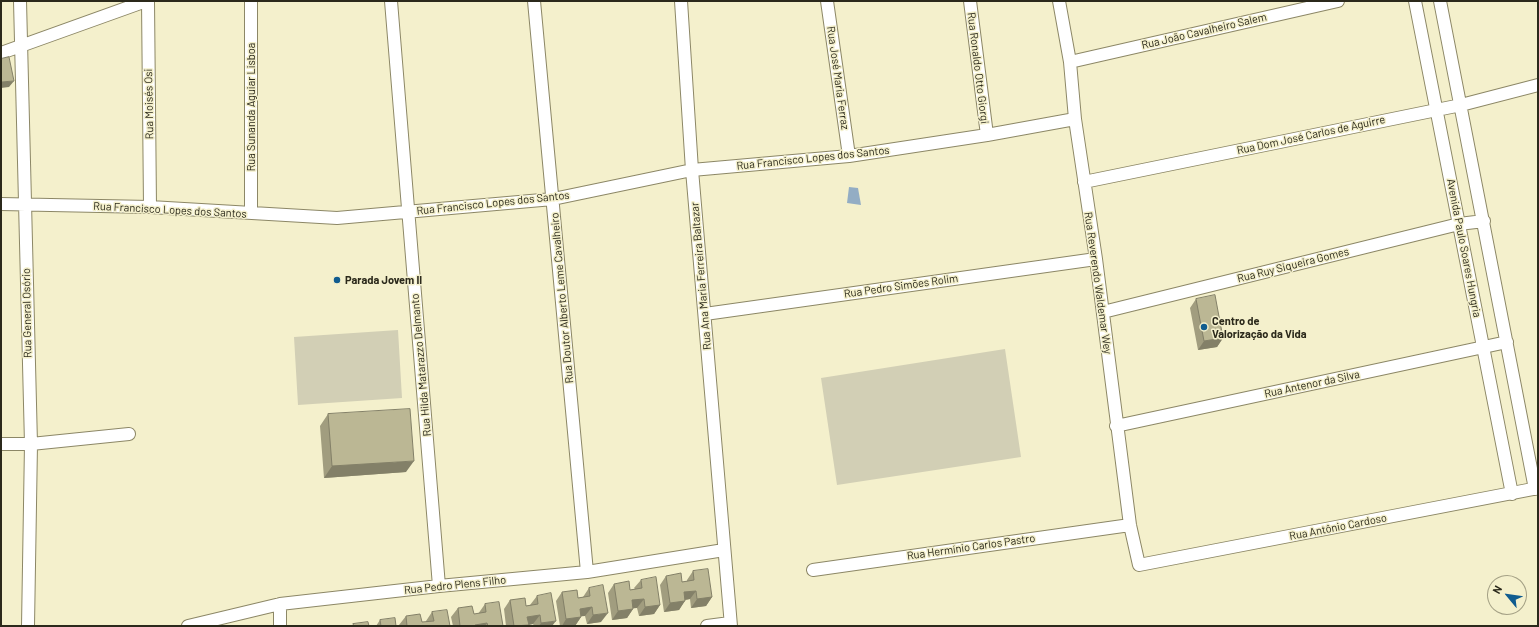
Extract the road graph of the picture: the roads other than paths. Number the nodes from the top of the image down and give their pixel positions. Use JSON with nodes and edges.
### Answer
{"nodes":[{"id":1,"x":20,"y":1,"type":"edge"},
{"id":2,"x":147,"y":1,"type":"edge"},
{"id":3,"x":250,"y":1,"type":"edge"},
{"id":4,"x":391,"y":1,"type":"edge"},
{"id":5,"x":534,"y":1,"type":"edge"},
{"id":6,"x":681,"y":1,"type":"edge"},
{"id":7,"x":827,"y":1,"type":"edge"},
{"id":8,"x":970,"y":1,"type":"edge"},
{"id":9,"x":1059,"y":1,"type":"edge"},
{"id":10,"x":1338,"y":1,"type":"edge"},
{"id":11,"x":1415,"y":1,"type":"edge"},
{"id":12,"x":1440,"y":1,"type":"edge"},
{"id":13,"x":21,"y":47,"type":"junction"},
{"id":14,"x":1,"y":53,"type":"edge"},
{"id":15,"x":1070,"y":62,"type":"junction"},
{"id":16,"x":1538,"y":85,"type":"edge"},
{"id":17,"x":1460,"y":105,"type":"junction"},
{"id":18,"x":1436,"y":110,"type":"junction"},
{"id":19,"x":1074,"y":119,"type":"junction"},
{"id":20,"x":987,"y":135,"type":"junction"},
{"id":21,"x":849,"y":156,"type":"junction"},
{"id":22,"x":692,"y":170,"type":"junction"},
{"id":23,"x":1084,"y":182,"type":"junction"},
{"id":24,"x":553,"y":199,"type":"junction"},
{"id":25,"x":1,"y":204,"type":"edge"},
{"id":26,"x":24,"y":204,"type":"junction"},
{"id":27,"x":150,"y":207,"type":"junction"},
{"id":28,"x":408,"y":212,"type":"junction"},
{"id":29,"x":251,"y":213,"type":"junction"},
{"id":30,"x":1484,"y":221,"type":"junction"},
{"id":31,"x":1459,"y":224,"type":"junction"},
{"id":32,"x":1096,"y":259,"type":"junction"},
{"id":33,"x":1103,"y":312,"type":"junction"},
{"id":34,"x":705,"y":314,"type":"junction"},
{"id":35,"x":1507,"y":342,"type":"junction"},
{"id":36,"x":1483,"y":347,"type":"junction"},
{"id":37,"x":1116,"y":426,"type":"junction"},
{"id":38,"x":129,"y":434,"type":"dead end"},
{"id":39,"x":1,"y":444,"type":"edge"},
{"id":40,"x":31,"y":444,"type":"junction"},
{"id":41,"x":1536,"y":489,"type":"edge"},
{"id":42,"x":1512,"y":494,"type":"junction"},
{"id":43,"x":1130,"y":524,"type":"junction"},
{"id":44,"x":724,"y":550,"type":"junction"},
{"id":45,"x":1139,"y":565,"type":"joint"},
{"id":46,"x":813,"y":570,"type":"dead end"},
{"id":47,"x":587,"y":572,"type":"junction"},
{"id":48,"x":439,"y":586,"type":"junction"},
{"id":49,"x":280,"y":604,"type":"junction"},
{"id":50,"x":731,"y":624,"type":"edge"},
{"id":51,"x":28,"y":626,"type":"edge"},
{"id":52,"x":188,"y":626,"type":"edge"},
{"id":53,"x":280,"y":626,"type":"edge"},
{"id":54,"x":707,"y":626,"type":"edge"}],
"edges":[{"from":1,"to":13,"type":"street","name":"Rua General Osório"},
{"from":2,"to":13,"type":"street"},
{"from":2,"to":27,"type":"street","name":"Rua Moisés Osi"},
{"from":3,"to":29,"type":"street","name":"Rua Sunanda Aguiar Lisboa"},
{"from":4,"to":28,"type":"street","name":"Rua Hilda Matarazzo Delmanto"},
{"from":5,"to":24,"type":"street","name":"Rua Doutor Alberto Leme Cavalheiro"},
{"from":6,"to":22,"type":"street","name":"Rua Ana Maria Ferreira Baltazar"},
{"from":7,"to":21,"type":"street","name":"Rua José Maria Ferraz"},
{"from":8,"to":20,"type":"street","name":"Rua Ronaldo Otto Giorgi"},
{"from":9,"to":15,"type":"street","name":"Rua Reverendo Waldemar Wey"},
{"from":10,"to":15,"type":"street","name":"Rua João Cavalheiro Salem"},
{"from":11,"to":18,"type":"street","name":"Avenida Paulo Soares Hungria"},
{"from":12,"to":17,"type":"street"},
{"from":13,"to":14,"type":"street"},
{"from":13,"to":26,"type":"street","name":"Rua General Osório"},
{"from":15,"to":19,"type":"street","name":"Rua Reverendo Waldemar Wey"},
{"from":16,"to":17,"type":"street","name":"Rua Dom José Carlos de Aguirre"},
{"from":17,"to":18,"type":"street","name":"Rua Dom José Carlos de Aguirre"},
{"from":17,"to":30,"type":"street"},
{"from":18,"to":23,"type":"street","name":"Rua Dom José Carlos de Aguirre"},
{"from":18,"to":31,"type":"street","name":"Avenida Paulo Soares Hungria"},
{"from":19,"to":20,"type":"street","name":"Rua Francisco Lopes dos Santos"},
{"from":19,"to":23,"type":"street","name":"Rua Reverendo Waldemar Wey"},
{"from":20,"to":21,"type":"street","name":"Rua Francisco Lopes dos Santos"},
{"from":21,"to":22,"type":"street","name":"Rua Francisco Lopes dos Santos"},
{"from":22,"to":24,"type":"street","name":"Rua Francisco Lopes dos Santos"},
{"from":22,"to":34,"type":"street","name":"Rua Ana Maria Ferreira Baltazar"},
{"from":23,"to":32,"type":"street","name":"Rua Reverendo Waldemar Wey"},
{"from":24,"to":28,"type":"street","name":"Rua Francisco Lopes dos Santos"},
{"from":24,"to":47,"type":"street","name":"Rua Doutor Alberto Leme Cavalheiro"},
{"from":25,"to":26,"type":"street","name":"Rua Francisco Lopes dos Santos"},
{"from":26,"to":27,"type":"street","name":"Rua Francisco Lopes dos Santos"},
{"from":26,"to":40,"type":"street","name":"Rua General Osório"},
{"from":27,"to":29,"type":"street","name":"Rua Francisco Lopes dos Santos"},
{"from":28,"to":29,"type":"street","name":"Rua Francisco Lopes dos Santos"},
{"from":28,"to":48,"type":"street","name":"Rua Hilda Matarazzo Delmanto"},
{"from":30,"to":31,"type":"street","name":"Rua Ruy Siqueira Gomes"},
{"from":30,"to":35,"type":"street"},
{"from":31,"to":33,"type":"street","name":"Rua Ruy Siqueira Gomes"},
{"from":31,"to":36,"type":"street","name":"Avenida Paulo Soares Hungria"},
{"from":32,"to":33,"type":"street","name":"Rua Reverendo Waldemar Wey"},
{"from":32,"to":34,"type":"street","name":"Rua Pedro Simões Rolim"},
{"from":33,"to":37,"type":"street","name":"Rua Reverendo Waldemar Wey"},
{"from":34,"to":44,"type":"street","name":"Rua Ana Maria Ferreira Baltazar"},
{"from":35,"to":36,"type":"street","name":"Rua Antenor da Silva"},
{"from":35,"to":41,"type":"street"},
{"from":36,"to":37,"type":"street","name":"Rua Antenor da Silva"},
{"from":36,"to":42,"type":"street","name":"Avenida Paulo Soares Hungria"},
{"from":37,"to":43,"type":"street","name":"Rua Reverendo Waldemar Wey"},
{"from":38,"to":40,"type":"street"},
{"from":39,"to":40,"type":"street"},
{"from":40,"to":51,"type":"street","name":"Rua General Osório"},
{"from":41,"to":42,"type":"street","name":"Rua Antônio Cardoso"},
{"from":42,"to":45,"type":"street","name":"Rua Antônio Cardoso"},
{"from":43,"to":45,"type":"street","name":"Rua Reverendo Waldemar Wey"},
{"from":43,"to":46,"type":"street","name":"Rua Hermínio Carlos Pastro"},
{"from":44,"to":47,"type":"street","name":"Rua Pedro Plens Filho"},
{"from":44,"to":50,"type":"street","name":"Rua Ana Maria Ferreira Baltazar"},
{"from":47,"to":48,"type":"street","name":"Rua Pedro Plens Filho"},
{"from":48,"to":49,"type":"street","name":"Rua Pedro Plens Filho"},
{"from":49,"to":52,"type":"street","name":"Rua Pedro Plens Filho"},
{"from":49,"to":53,"type":"street"},
{"from":50,"to":54,"type":"street"}]}
